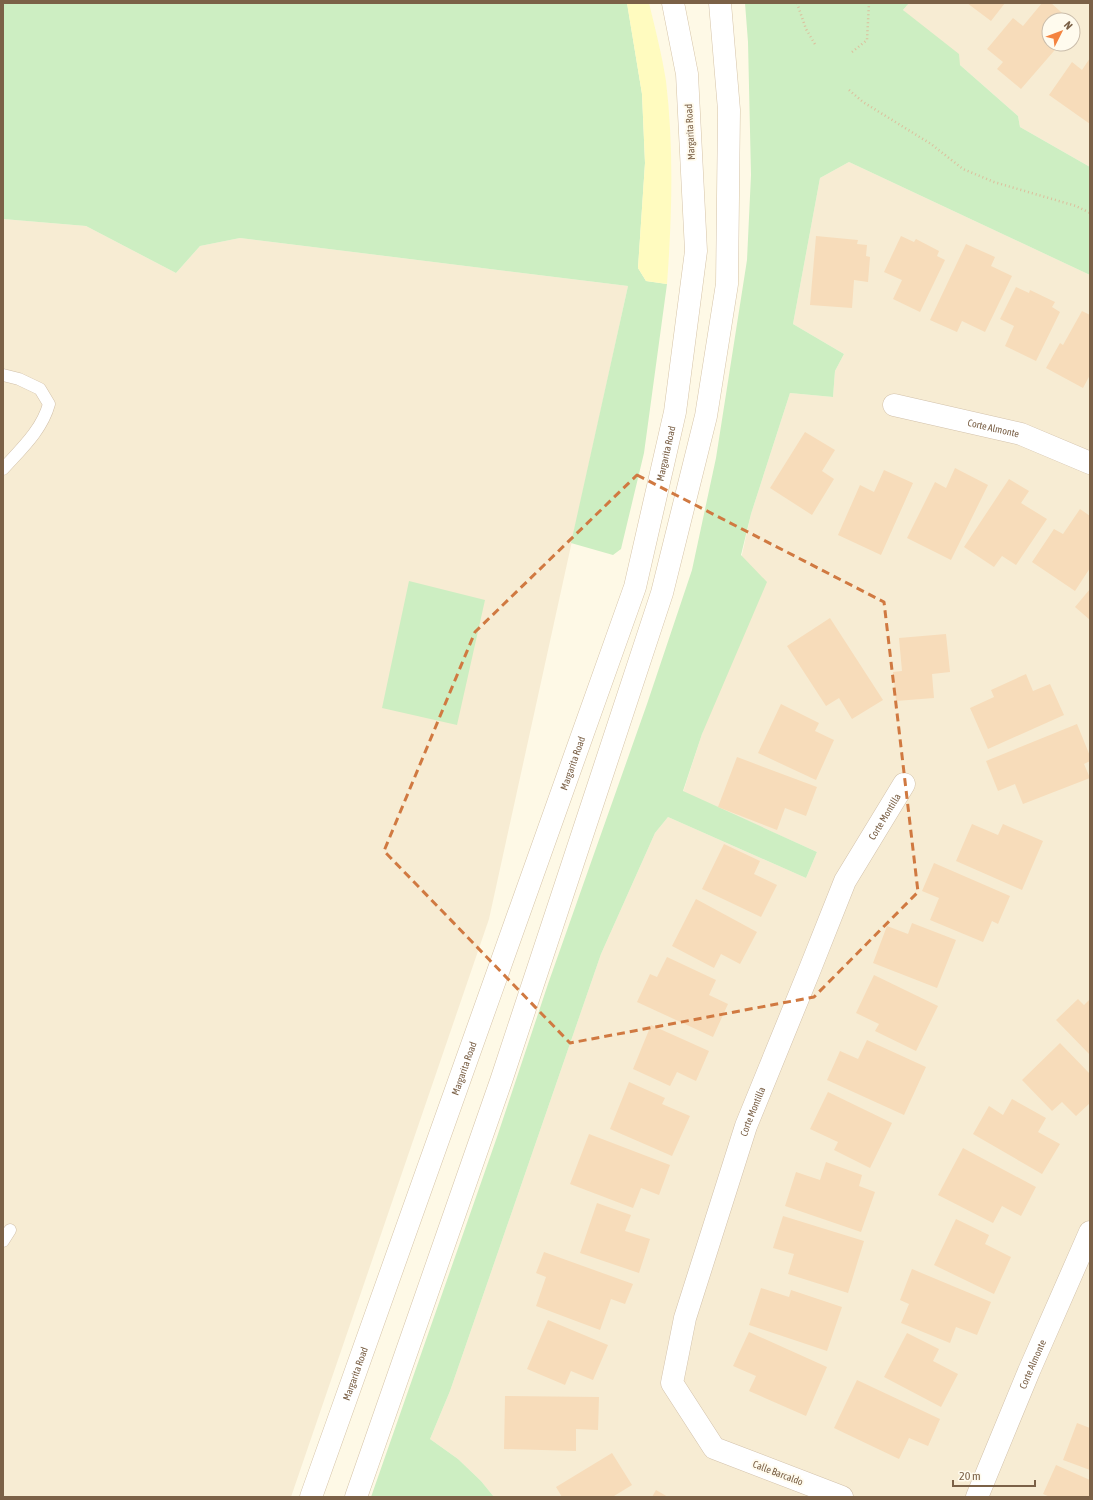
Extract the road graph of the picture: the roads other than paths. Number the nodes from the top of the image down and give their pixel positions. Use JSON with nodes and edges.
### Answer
{"nodes":[{"id":1,"x":672,"y":3,"type":"edge"},
{"id":2,"x":720,"y":3,"type":"edge"},
{"id":3,"x":3,"y":375,"type":"edge"},
{"id":4,"x":894,"y":405,"type":"dead end"},
{"id":5,"x":1090,"y":463,"type":"edge"},
{"id":6,"x":3,"y":469,"type":"edge"},
{"id":7,"x":904,"y":784,"type":"dead end"},
{"id":8,"x":10,"y":1230,"type":"dead end"},
{"id":9,"x":1090,"y":1232,"type":"edge"},
{"id":10,"x":3,"y":1241,"type":"edge"},
{"id":11,"x":714,"y":1448,"type":"joint"},
{"id":12,"x":311,"y":1497,"type":"edge"},
{"id":13,"x":356,"y":1497,"type":"edge"},
{"id":14,"x":842,"y":1497,"type":"edge"},
{"id":15,"x":977,"y":1497,"type":"edge"}],
"edges":[{"from":1,"to":12,"type":"main road","name":"Margarita Road"},
{"from":2,"to":13,"type":"main road"},
{"from":3,"to":6,"type":"lane"},
{"from":4,"to":5,"type":"main road","name":"Corte Almonte"},
{"from":7,"to":11,"type":"main road","name":"Corte Montilla"},
{"from":8,"to":10,"type":"lane"},
{"from":9,"to":15,"type":"main road","name":"Corte Almonte"},
{"from":11,"to":14,"type":"main road","name":"Calle Barcaldo"}]}
